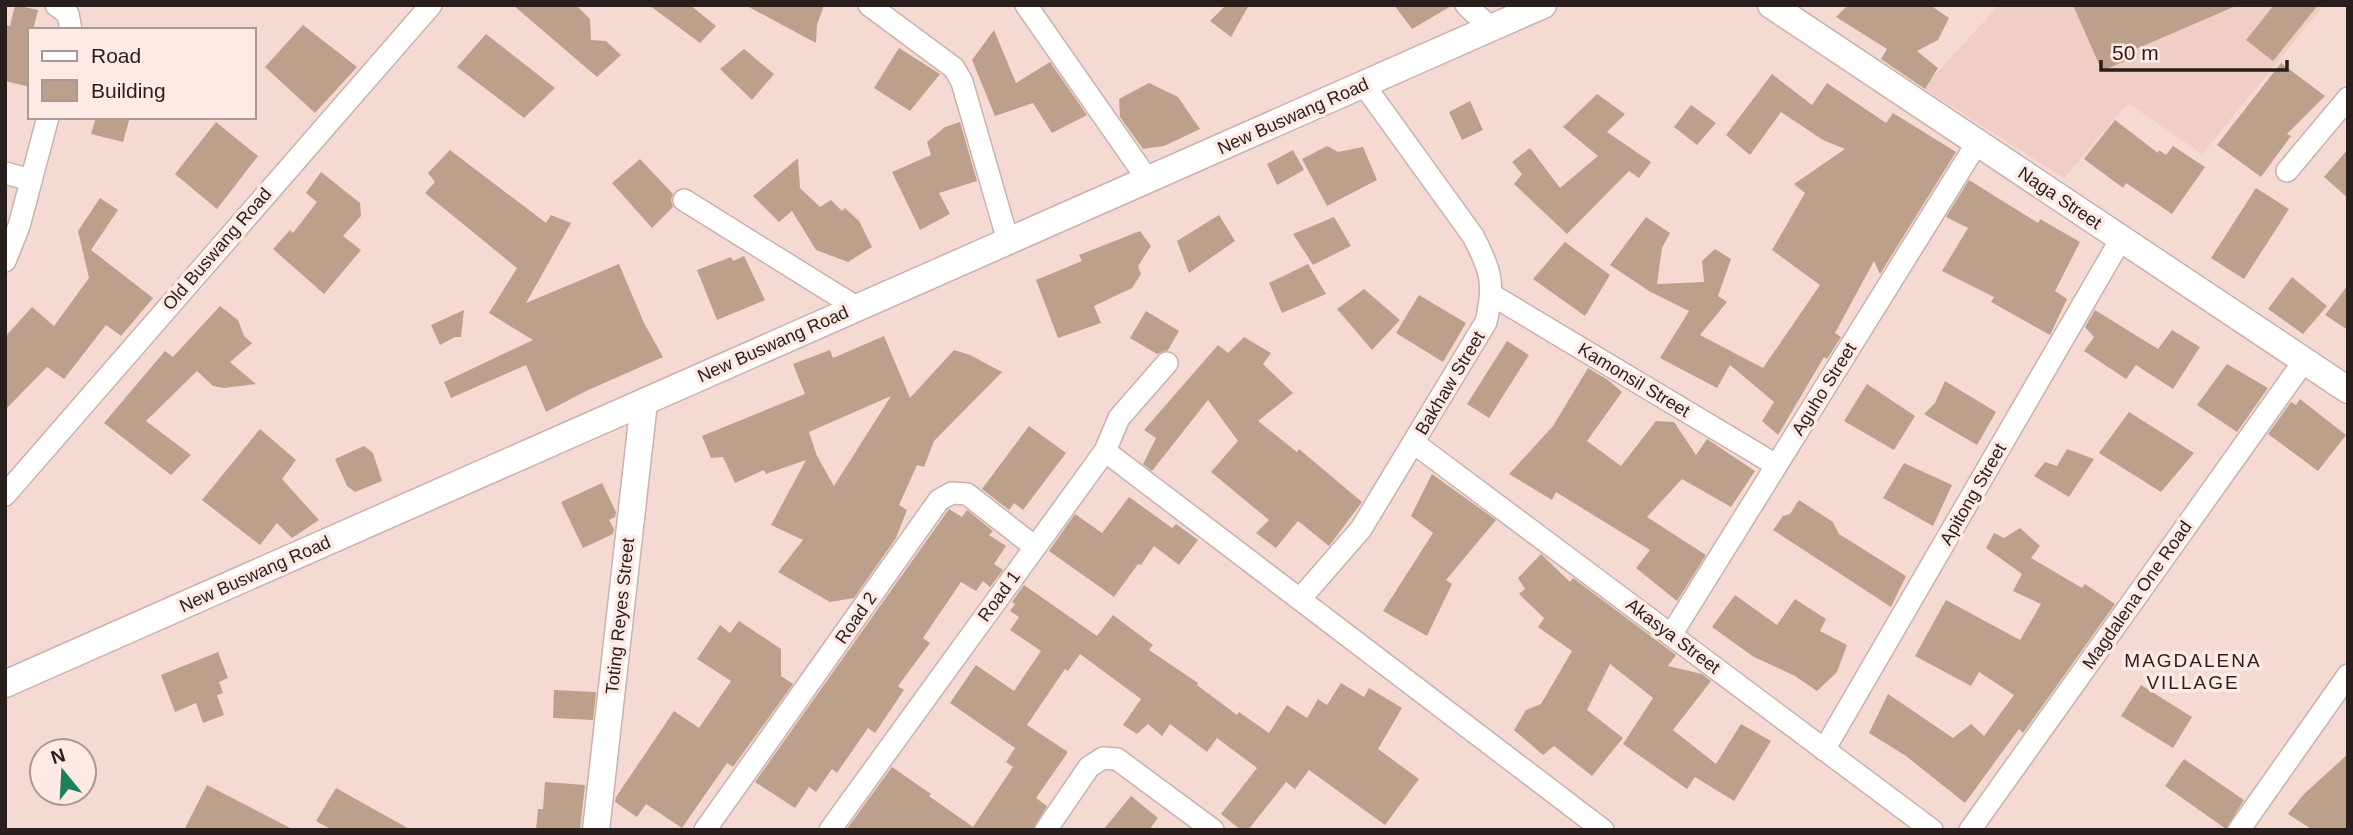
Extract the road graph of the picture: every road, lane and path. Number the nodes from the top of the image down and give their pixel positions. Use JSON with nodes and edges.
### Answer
{"nodes":[{"id":1,"x":56,"y":5,"type":"edge"},
{"id":2,"x":431,"y":5,"type":"edge"},
{"id":3,"x":869,"y":5,"type":"edge"},
{"id":4,"x":1026,"y":5,"type":"edge"},
{"id":5,"x":1466,"y":5,"type":"edge"},
{"id":6,"x":1542,"y":5,"type":"edge"},
{"id":7,"x":1772,"y":5,"type":"edge"},
{"id":8,"x":71,"y":28,"type":"edge"},
{"id":9,"x":1491,"y":28,"type":"junction"},
{"id":10,"x":1364,"y":85,"type":"junction"},
{"id":11,"x":2348,"y":98,"type":"edge"},
{"id":12,"x":47,"y":119,"type":"edge"},
{"id":13,"x":1977,"y":143,"type":"junction"},
{"id":14,"x":2287,"y":171,"type":"dead end"},
{"id":15,"x":5,"y":173,"type":"edge"},
{"id":16,"x":31,"y":180,"type":"junction"},
{"id":17,"x":1149,"y":180,"type":"junction"},
{"id":18,"x":684,"y":200,"type":"dead end"},
{"id":19,"x":2121,"y":239,"type":"junction"},
{"id":20,"x":1008,"y":241,"type":"junction"},
{"id":21,"x":5,"y":261,"type":"edge"},
{"id":22,"x":1492,"y":295,"type":"junction"},
{"id":23,"x":856,"y":307,"type":"junction"},
{"id":24,"x":2304,"y":361,"type":"junction"},
{"id":25,"x":1167,"y":363,"type":"dead end"},
{"id":26,"x":2348,"y":390,"type":"edge"},
{"id":27,"x":644,"y":402,"type":"junction"},
{"id":28,"x":1414,"y":443,"type":"junction"},
{"id":29,"x":1105,"y":451,"type":"junction"},
{"id":30,"x":1776,"y":466,"type":"junction"},
{"id":31,"x":5,"y":495,"type":"edge"},
{"id":32,"x":1035,"y":547,"type":"junction"},
{"id":33,"x":1300,"y":599,"type":"junction"},
{"id":34,"x":1671,"y":635,"type":"junction"},
{"id":35,"x":2348,"y":675,"type":"edge"},
{"id":36,"x":5,"y":684,"type":"edge"},
{"id":37,"x":1824,"y":750,"type":"junction"},
{"id":38,"x":596,"y":830,"type":"edge"},
{"id":39,"x":705,"y":830,"type":"edge"},
{"id":40,"x":830,"y":830,"type":"edge"},
{"id":41,"x":1046,"y":830,"type":"edge"},
{"id":42,"x":1213,"y":830,"type":"edge"},
{"id":43,"x":1603,"y":830,"type":"edge"},
{"id":44,"x":1932,"y":830,"type":"edge"},
{"id":45,"x":1970,"y":830,"type":"edge"},
{"id":46,"x":2239,"y":830,"type":"edge"}],
"edges":[{"from":1,"to":8,"type":"street"},
{"from":2,"to":31,"type":"street","name":"Old Buswang Road"},
{"from":3,"to":20,"type":"street"},
{"from":4,"to":17,"type":"street"},
{"from":5,"to":9,"type":"street"},
{"from":6,"to":9,"type":"street","name":"New Buswang Road"},
{"from":7,"to":13,"type":"street","name":"Naga Street"},
{"from":9,"to":10,"type":"street","name":"New Buswang Road"},
{"from":10,"to":17,"type":"street","name":"New Buswang Road"},
{"from":10,"to":22,"type":"street","name":"Bakhaw Street"},
{"from":11,"to":14,"type":"street"},
{"from":12,"to":16,"type":"street"},
{"from":13,"to":19,"type":"street","name":"Naga Street"},
{"from":13,"to":30,"type":"street","name":"Aguho Street"},
{"from":15,"to":16,"type":"street"},
{"from":16,"to":21,"type":"street"},
{"from":17,"to":20,"type":"street","name":"New Buswang Road"},
{"from":18,"to":23,"type":"street"},
{"from":19,"to":24,"type":"street","name":"Naga Street"},
{"from":19,"to":37,"type":"street","name":"Apitong Street"},
{"from":20,"to":23,"type":"street","name":"New Buswang Road"},
{"from":22,"to":28,"type":"street","name":"Bakhaw Street"},
{"from":22,"to":30,"type":"street","name":"Kamonsil Street"},
{"from":23,"to":27,"type":"street","name":"New Buswang Road"},
{"from":24,"to":26,"type":"street","name":"Naga Street"},
{"from":24,"to":45,"type":"street","name":"Magdalena One Road"},
{"from":25,"to":29,"type":"street","name":"Road 1"},
{"from":27,"to":36,"type":"street","name":"New Buswang Road"},
{"from":27,"to":38,"type":"street","name":"Toting Reyes Street"},
{"from":28,"to":33,"type":"street","name":"Bakhaw Street"},
{"from":28,"to":34,"type":"street","name":"Akasya Street"},
{"from":29,"to":32,"type":"street","name":"Road 1"},
{"from":29,"to":33,"type":"street"},
{"from":30,"to":34,"type":"street","name":"Aguho Street"},
{"from":32,"to":39,"type":"street","name":"Road 2"},
{"from":32,"to":40,"type":"street","name":"Road 1"},
{"from":33,"to":43,"type":"street"},
{"from":34,"to":37,"type":"street","name":"Akasya Street"},
{"from":35,"to":46,"type":"street"},
{"from":37,"to":44,"type":"street","name":"Akasya Street"},
{"from":41,"to":42,"type":"street"}]}
